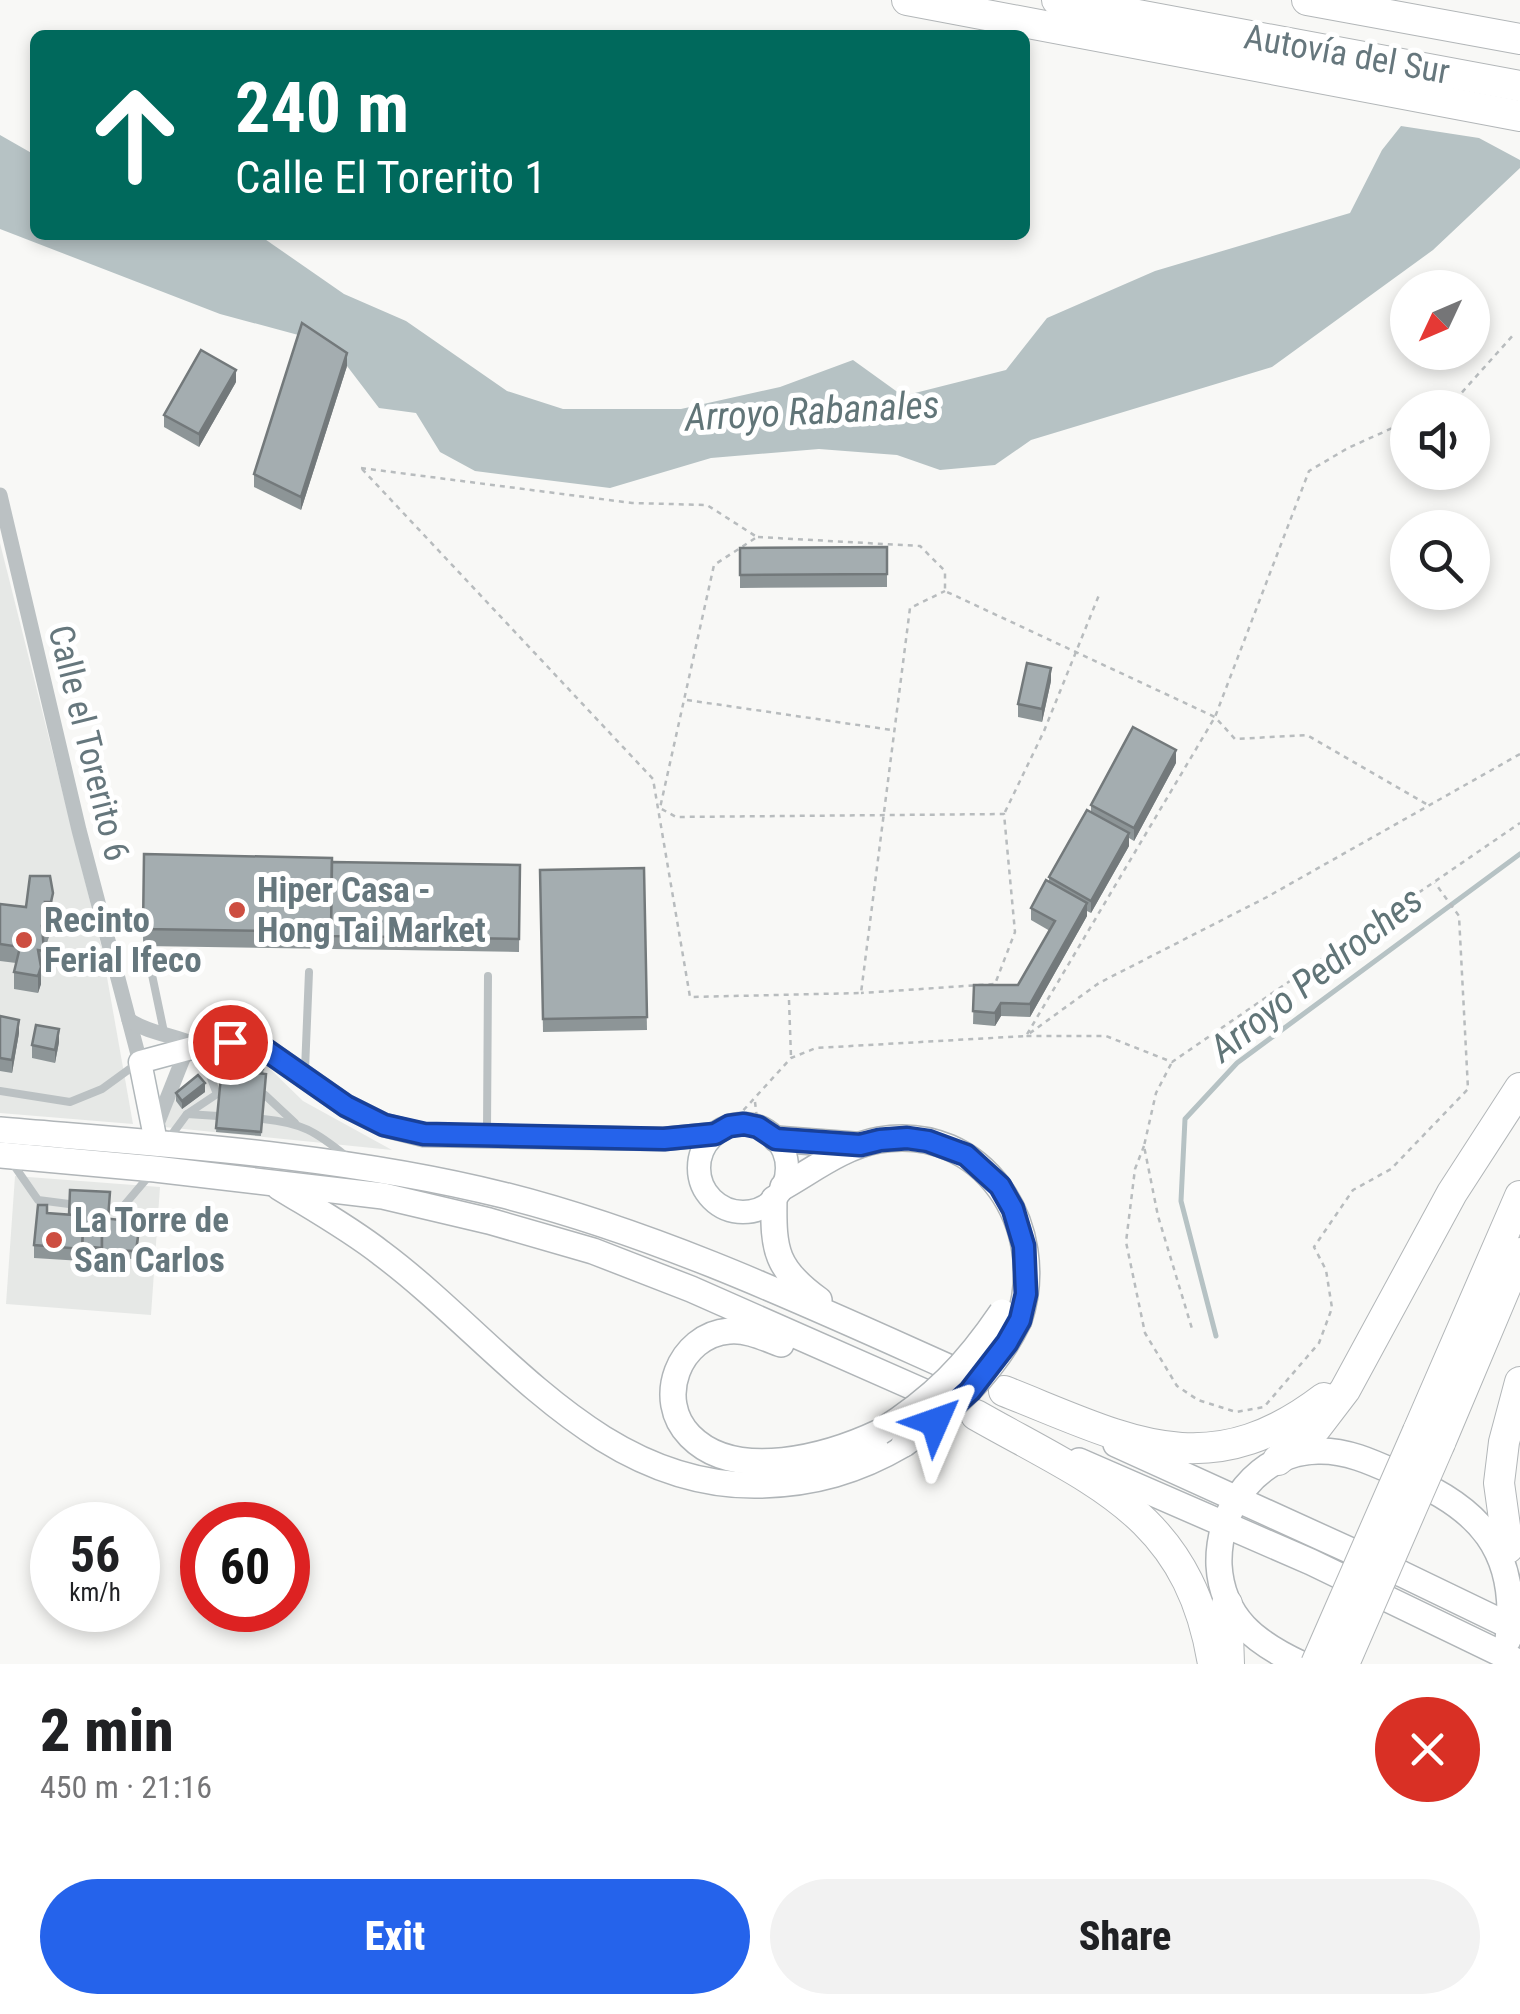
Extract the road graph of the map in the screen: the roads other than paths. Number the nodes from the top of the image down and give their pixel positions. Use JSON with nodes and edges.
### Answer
{"nodes":[{"id":1,"x":907,"y":0,"type":"edge"},
{"id":2,"x":1057,"y":0,"type":"edge"},
{"id":3,"x":1307,"y":0,"type":"edge"},
{"id":4,"x":1520,"y":39,"type":"edge"},
{"id":5,"x":1520,"y":86,"type":"edge"},
{"id":6,"x":1520,"y":118,"type":"edge"},
{"id":7,"x":0,"y":495,"type":"edge"},
{"id":8,"x":151,"y":970,"type":"dead end"},
{"id":9,"x":309,"y":972,"type":"dead end"},
{"id":10,"x":488,"y":976,"type":"dead end"},
{"id":11,"x":129,"y":1020,"type":"junction"},
{"id":12,"x":164,"y":1032,"type":"junction"},
{"id":13,"x":192,"y":1048,"type":"junction"},
{"id":14,"x":140,"y":1062,"type":"junction"},
{"id":15,"x":304,"y":1080,"type":"junction"},
{"id":16,"x":1520,"y":1088,"type":"edge"},
{"id":17,"x":0,"y":1092,"type":"edge"},
{"id":18,"x":265,"y":1095,"type":"edge"},
{"id":19,"x":186,"y":1114,"type":"junction"},
{"id":20,"x":218,"y":1116,"type":"edge"},
{"id":21,"x":263,"y":1119,"type":"edge"},
{"id":22,"x":295,"y":1122,"type":"junction"},
{"id":23,"x":0,"y":1130,"type":"edge"},
{"id":24,"x":722,"y":1130,"type":"junction"},
{"id":25,"x":767,"y":1133,"type":"junction"},
{"id":26,"x":488,"y":1136,"type":"junction"},
{"id":27,"x":664,"y":1139,"type":"junction"},
{"id":28,"x":860,"y":1145,"type":"junction"},
{"id":29,"x":156,"y":1147,"type":"junction"},
{"id":30,"x":4,"y":1156,"type":"edge"},
{"id":31,"x":700,"y":1164,"type":"junction"},
{"id":32,"x":361,"y":1168,"type":"junction"},
{"id":33,"x":270,"y":1182,"type":"junction"},
{"id":34,"x":778,"y":1193,"type":"junction"},
{"id":35,"x":1520,"y":1196,"type":"edge"},
{"id":36,"x":70,"y":1204,"type":"edge"},
{"id":37,"x":109,"y":1209,"type":"edge"},
{"id":38,"x":1520,"y":1254,"type":"edge"},
{"id":39,"x":851,"y":1324,"type":"junction"},
{"id":40,"x":831,"y":1349,"type":"junction"},
{"id":41,"x":1357,"y":1370,"type":"junction"},
{"id":42,"x":1520,"y":1382,"type":"edge"},
{"id":43,"x":1004,"y":1392,"type":"junction"},
{"id":44,"x":976,"y":1415,"type":"junction"},
{"id":45,"x":1511,"y":1415,"type":"junction"},
{"id":46,"x":1429,"y":1437,"type":"junction"},
{"id":47,"x":892,"y":1438,"type":"junction"},
{"id":48,"x":1278,"y":1460,"type":"junction"},
{"id":49,"x":1125,"y":1480,"type":"junction"},
{"id":50,"x":1236,"y":1500,"type":"junction"},
{"id":51,"x":1520,"y":1502,"type":"edge"},
{"id":52,"x":1224,"y":1526,"type":"junction"},
{"id":53,"x":1514,"y":1562,"type":"edge"},
{"id":54,"x":1224,"y":1593,"type":"junction"},
{"id":55,"x":1517,"y":1630,"type":"edge"},
{"id":56,"x":1505,"y":1660,"type":"edge"},
{"id":57,"x":1213,"y":1664,"type":"edge"},
{"id":58,"x":1229,"y":1664,"type":"edge"},
{"id":59,"x":1300,"y":1664,"type":"edge"},
{"id":60,"x":1316,"y":1664,"type":"edge"},
{"id":61,"x":1344,"y":1664,"type":"edge"}],
"edges":[{"from":1,"to":6,"type":"highway"},
{"from":2,"to":5,"type":"highway","name":"Autovía del Sur"},
{"from":3,"to":4,"type":"highway","name":"Autovía del Sur"},
{"from":7,"to":11,"type":"street","name":"Calle el Torerito 6"},
{"from":8,"to":12,"type":"lane"},
{"from":9,"to":15,"type":"lane"},
{"from":10,"to":26,"type":"lane"},
{"from":11,"to":12,"type":"street"},
{"from":11,"to":14,"type":"street","name":"Calle el Torerito 6"},
{"from":12,"to":13,"type":"street"},
{"from":13,"to":14,"type":"street"},
{"from":13,"to":15,"type":"street"},
{"from":13,"to":19,"type":"lane"},
{"from":13,"to":29,"type":"street"},
{"from":14,"to":17,"type":"lane"},
{"from":14,"to":29,"type":"street"},
{"from":15,"to":26,"type":"street"},
{"from":16,"to":41,"type":"highway"},
{"from":18,"to":22,"type":"lane"},
{"from":19,"to":20,"type":"lane"},
{"from":19,"to":29,"type":"lane"},
{"from":21,"to":22,"type":"lane"},
{"from":22,"to":32,"type":"lane"},
{"from":23,"to":29,"type":"main road"},
{"from":24,"to":25,"type":"street"},
{"from":24,"to":27,"type":"street"},
{"from":24,"to":31,"type":"street"},
{"from":25,"to":28,"type":"main road"},
{"from":25,"to":34,"type":"street"},
{"from":26,"to":27,"type":"street"},
{"from":27,"to":31,"type":"street"},
{"from":28,"to":34,"type":"main road"},
{"from":28,"to":47,"type":"main road","bridge":true},
{"from":29,"to":30,"type":"main road"},
{"from":29,"to":32,"type":"main road"},
{"from":29,"to":33,"type":"main road"},
{"from":29,"to":37,"type":"lane"},
{"from":30,"to":36,"type":"lane"},
{"from":31,"to":34,"type":"street"},
{"from":32,"to":39,"type":"main road"},
{"from":33,"to":40,"type":"main road"},
{"from":33,"to":47,"type":"main road"},
{"from":34,"to":39,"type":"main road"},
{"from":35,"to":46,"type":"highway"},
{"from":38,"to":46,"type":"highway"},
{"from":39,"to":43,"type":"main road"},
{"from":40,"to":44,"type":"main road"},
{"from":40,"to":47,"type":"main road"},
{"from":41,"to":43,"type":"highway"},
{"from":41,"to":48,"type":"highway"},
{"from":42,"to":45,"type":"highway"},
{"from":43,"to":50,"type":"main road"},
{"from":44,"to":49,"type":"main road"},
{"from":44,"to":57,"type":"highway"},
{"from":45,"to":51,"type":"highway"},
{"from":45,"to":53,"type":"highway"},
{"from":46,"to":60,"type":"highway","bridge":true},
{"from":46,"to":61,"type":"highway","bridge":true},
{"from":48,"to":50,"type":"main road"},
{"from":48,"to":53,"type":"main road"},
{"from":49,"to":52,"type":"main road"},
{"from":49,"to":54,"type":"main road"},
{"from":50,"to":52,"type":"main road"},
{"from":50,"to":55,"type":"main road"},
{"from":52,"to":54,"type":"main road"},
{"from":52,"to":56,"type":"main road"},
{"from":53,"to":55,"type":"main road"},
{"from":54,"to":58,"type":"highway"},
{"from":54,"to":59,"type":"main road"},
{"from":55,"to":56,"type":"main road"}]}
